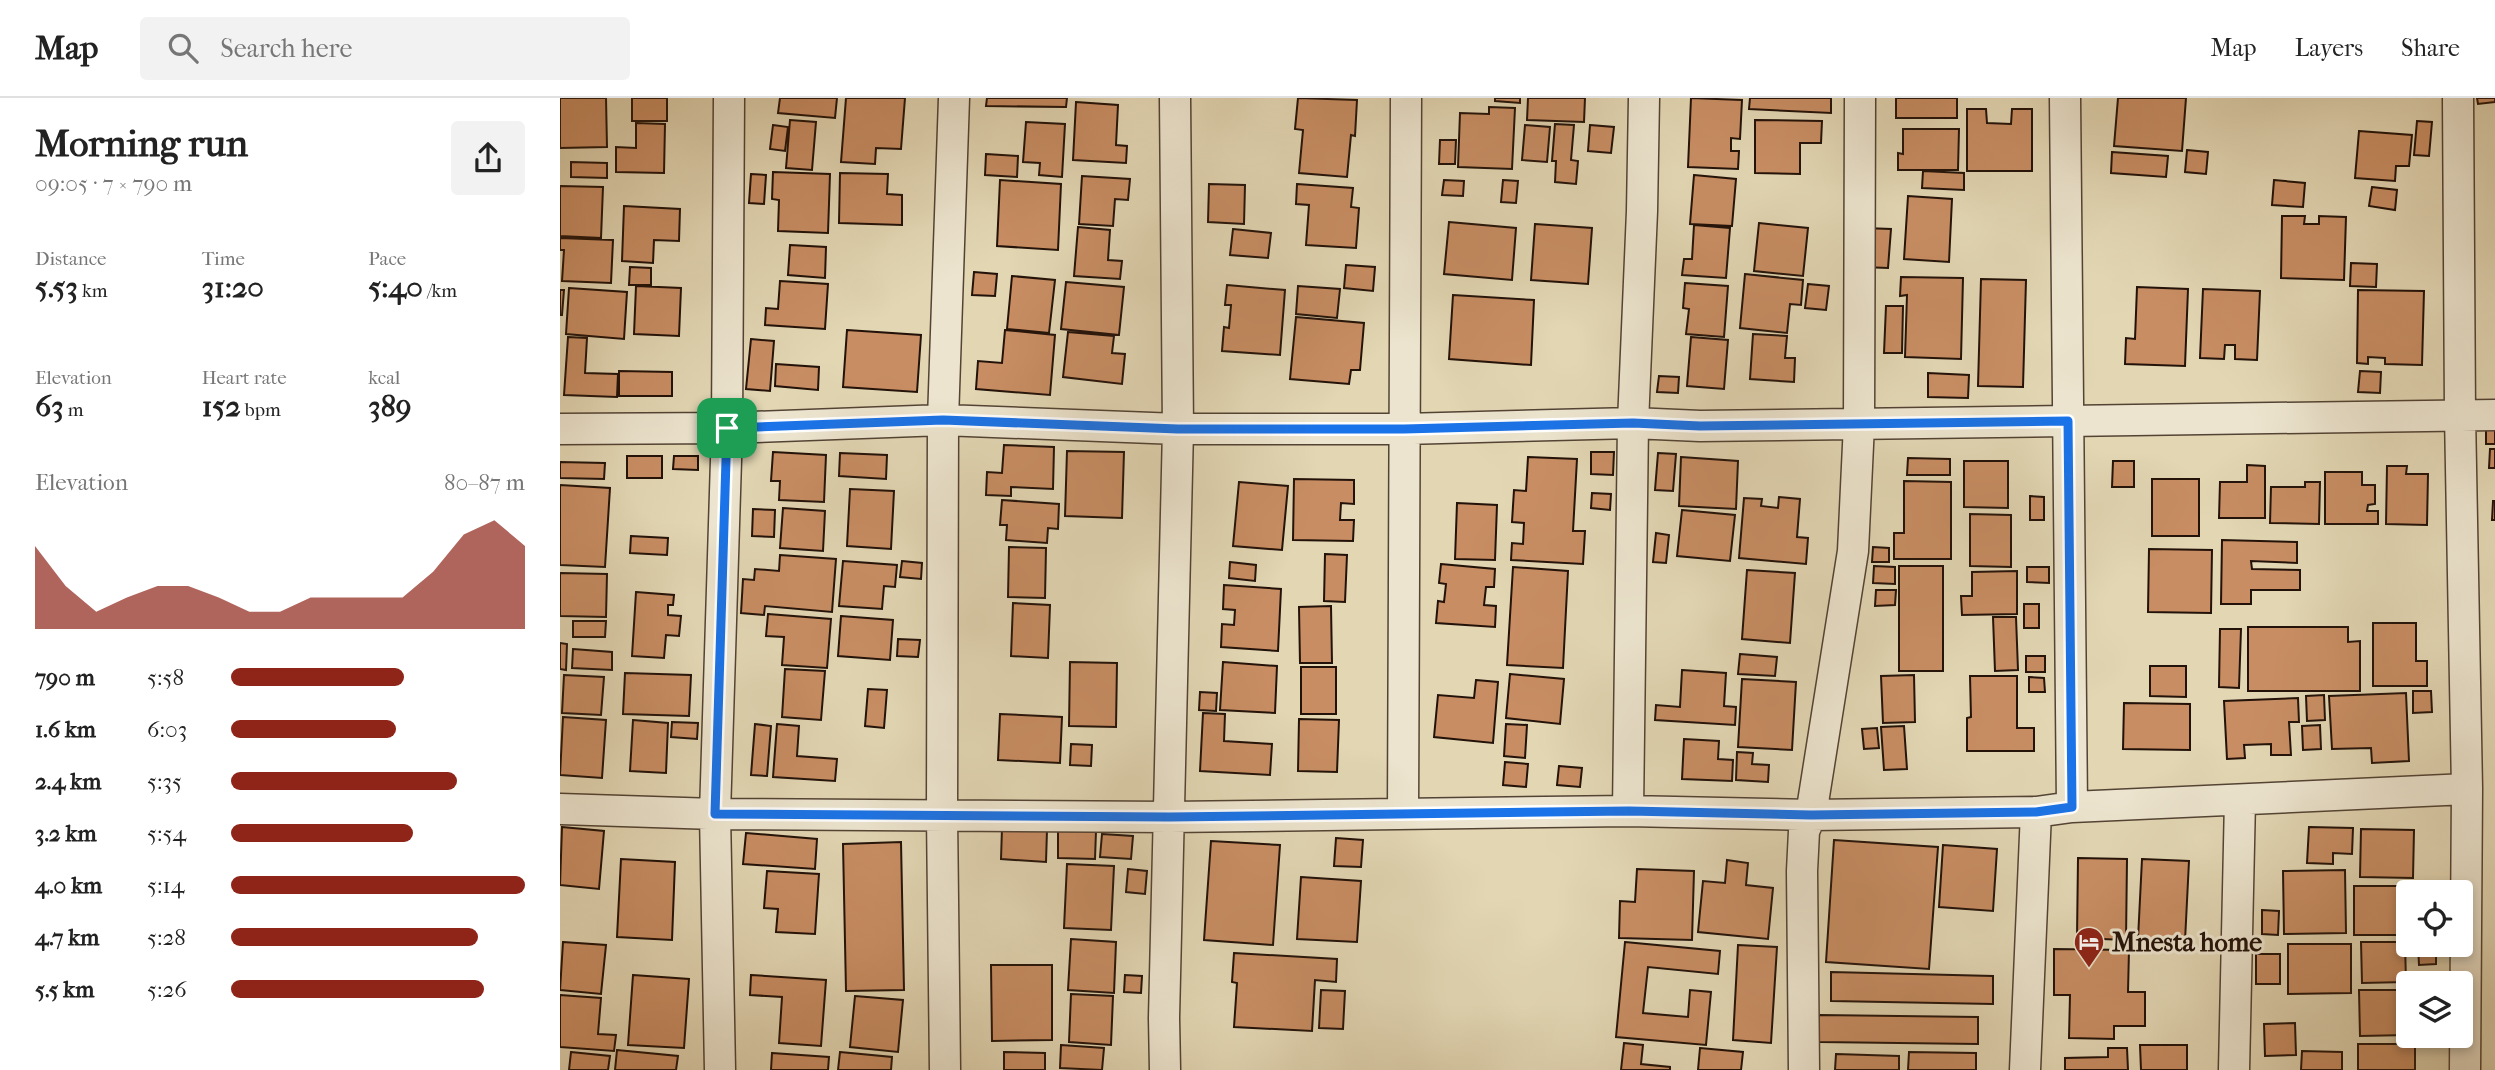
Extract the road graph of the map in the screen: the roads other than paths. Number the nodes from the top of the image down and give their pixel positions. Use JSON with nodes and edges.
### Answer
{"nodes":[{"id":1,"x":729,"y":98,"type":"edge"},
{"id":2,"x":954,"y":98,"type":"edge"},
{"id":3,"x":1175,"y":98,"type":"edge"},
{"id":4,"x":1406,"y":98,"type":"edge"},
{"id":5,"x":1644,"y":98,"type":"edge"},
{"id":6,"x":1860,"y":98,"type":"edge"},
{"id":7,"x":2065,"y":98,"type":"edge"},
{"id":8,"x":2458,"y":98,"type":"edge"},
{"id":9,"x":2460,"y":414,"type":"junction"},
{"id":10,"x":2495,"y":415,"type":"edge"},
{"id":11,"x":943,"y":420,"type":"junction"},
{"id":12,"x":2068,"y":421,"type":"junction"},
{"id":13,"x":1633,"y":423,"type":"junction"},
{"id":14,"x":1859,"y":424,"type":"junction"},
{"id":15,"x":727,"y":428,"type":"junction"},
{"id":16,"x":560,"y":429,"type":"edge"},
{"id":17,"x":1178,"y":429,"type":"junction"},
{"id":18,"x":1404,"y":429,"type":"junction"},
{"id":19,"x":2467,"y":789,"type":"junction"},
{"id":20,"x":2240,"y":800,"type":"junction"},
{"id":21,"x":2072,"y":807,"type":"junction"},
{"id":22,"x":560,"y":809,"type":"edge"},
{"id":23,"x":1629,"y":811,"type":"junction"},
{"id":24,"x":2036,"y":812,"type":"junction"},
{"id":25,"x":715,"y":814,"type":"junction"},
{"id":26,"x":1403,"y":814,"type":"junction"},
{"id":27,"x":942,"y":815,"type":"junction"},
{"id":28,"x":1811,"y":815,"type":"junction"},
{"id":29,"x":1170,"y":817,"type":"junction"},
{"id":30,"x":719,"y":1070,"type":"edge"},
{"id":31,"x":945,"y":1070,"type":"edge"},
{"id":32,"x":1165,"y":1070,"type":"edge"},
{"id":33,"x":1804,"y":1070,"type":"edge"},
{"id":34,"x":2025,"y":1070,"type":"edge"},
{"id":35,"x":2234,"y":1070,"type":"edge"},
{"id":36,"x":2465,"y":1070,"type":"edge"}],
"edges":[{"from":1,"to":15,"type":"street"},
{"from":2,"to":11,"type":"street"},
{"from":3,"to":17,"type":"street"},
{"from":4,"to":18,"type":"street"},
{"from":5,"to":13,"type":"street"},
{"from":6,"to":14,"type":"street"},
{"from":7,"to":12,"type":"street"},
{"from":8,"to":9,"type":"street"},
{"from":9,"to":10,"type":"street"},
{"from":9,"to":12,"type":"street"},
{"from":9,"to":19,"type":"street"},
{"from":11,"to":15,"type":"street"},
{"from":11,"to":17,"type":"street"},
{"from":11,"to":27,"type":"street"},
{"from":12,"to":14,"type":"street"},
{"from":12,"to":21,"type":"street"},
{"from":13,"to":14,"type":"street"},
{"from":13,"to":18,"type":"street"},
{"from":13,"to":23,"type":"street"},
{"from":14,"to":28,"type":"street"},
{"from":15,"to":16,"type":"street"},
{"from":15,"to":25,"type":"street"},
{"from":17,"to":18,"type":"street"},
{"from":17,"to":29,"type":"street"},
{"from":18,"to":26,"type":"street"},
{"from":19,"to":20,"type":"street"},
{"from":19,"to":36,"type":"street"},
{"from":20,"to":21,"type":"street"},
{"from":20,"to":35,"type":"street"},
{"from":21,"to":24,"type":"street"},
{"from":22,"to":25,"type":"street"},
{"from":23,"to":26,"type":"street"},
{"from":23,"to":28,"type":"street"},
{"from":24,"to":28,"type":"street"},
{"from":24,"to":34,"type":"street"},
{"from":25,"to":27,"type":"street"},
{"from":25,"to":30,"type":"street"},
{"from":26,"to":29,"type":"street"},
{"from":27,"to":29,"type":"street"},
{"from":27,"to":31,"type":"street"},
{"from":28,"to":33,"type":"street"},
{"from":29,"to":32,"type":"street"}]}
